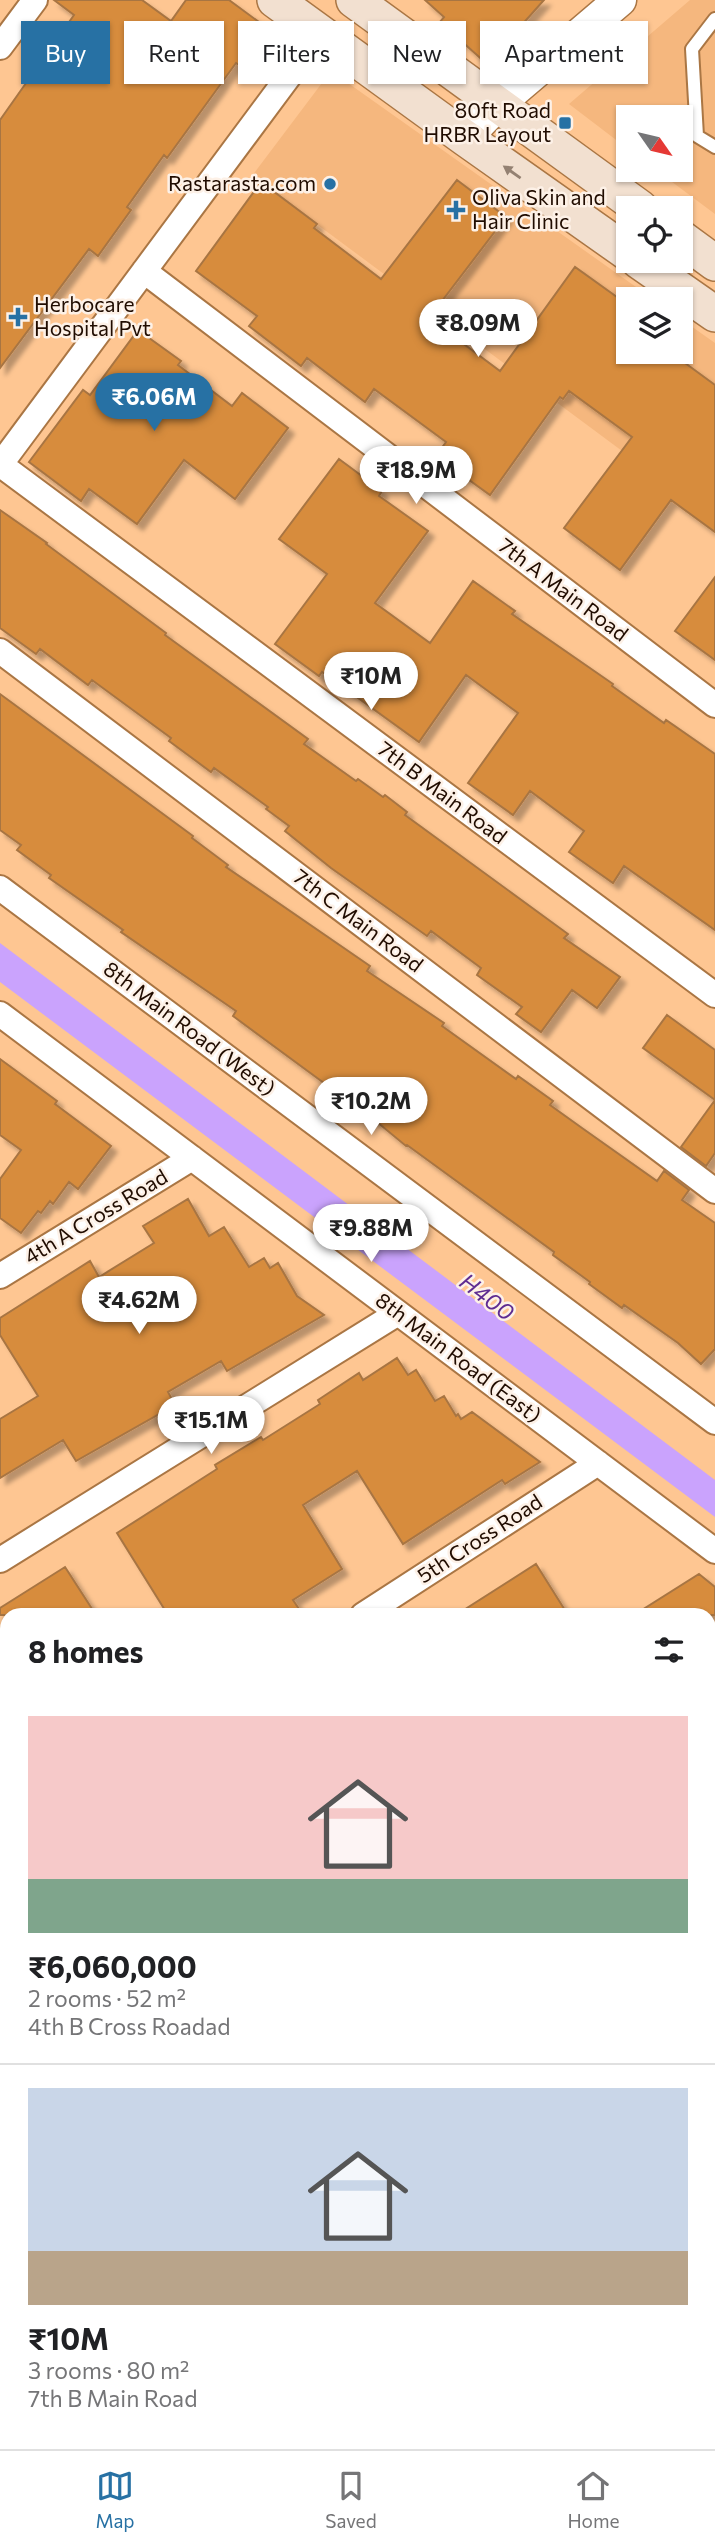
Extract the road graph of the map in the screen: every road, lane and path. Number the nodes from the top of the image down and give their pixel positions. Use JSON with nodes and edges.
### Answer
{"nodes":[{"id":1,"x":35,"y":0,"type":"edge"},
{"id":2,"x":275,"y":0,"type":"edge"},
{"id":3,"x":354,"y":0,"type":"edge"},
{"id":4,"x":620,"y":0,"type":"edge"},
{"id":5,"x":715,"y":19,"type":"edge"},
{"id":6,"x":304,"y":21,"type":"edge"},
{"id":7,"x":0,"y":47,"type":"edge"},
{"id":8,"x":354,"y":57,"type":"edge"},
{"id":9,"x":283,"y":84,"type":"edge"},
{"id":10,"x":498,"y":104,"type":"junction"},
{"id":11,"x":464,"y":138,"type":"junction"},
{"id":12,"x":715,"y":147,"type":"edge"},
{"id":13,"x":624,"y":196,"type":"edge"},
{"id":14,"x":616,"y":245,"type":"edge"},
{"id":15,"x":693,"y":247,"type":"edge"},
{"id":16,"x":715,"y":263,"type":"edge"},
{"id":17,"x":144,"y":271,"type":"junction"},
{"id":18,"x":656,"y":273,"type":"edge"},
{"id":19,"x":715,"y":314,"type":"edge"},
{"id":20,"x":0,"y":465,"type":"edge"},
{"id":21,"x":0,"y":651,"type":"edge"},
{"id":22,"x":715,"y":705,"type":"edge"},
{"id":23,"x":0,"y":888,"type":"edge"},
{"id":24,"x":715,"y":995,"type":"edge"},
{"id":25,"x":0,"y":1014,"type":"edge"},
{"id":26,"x":192,"y":1158,"type":"junction"},
{"id":27,"x":715,"y":1191,"type":"edge"},
{"id":28,"x":2,"y":1273,"type":"edge"},
{"id":29,"x":398,"y":1312,"type":"junction"},
{"id":30,"x":710,"y":1411,"type":"edge"},
{"id":31,"x":598,"y":1463,"type":"junction"},
{"id":32,"x":715,"y":1551,"type":"edge"},
{"id":33,"x":0,"y":1560,"type":"edge"},
{"id":34,"x":374,"y":1608,"type":"edge"}],
"edges":[{"from":1,"to":7,"type":"street"},
{"from":2,"to":6,"type":"main road"},
{"from":3,"to":10,"type":"main road"},
{"from":4,"to":10,"type":"street"},
{"from":5,"to":12,"type":"lane"},
{"from":8,"to":11,"type":"main road"},
{"from":9,"to":17,"type":"street"},
{"from":10,"to":11,"type":"street"},
{"from":10,"to":13,"type":"main road"},
{"from":14,"to":11,"type":"main road","one_way":true},
{"from":15,"to":16,"type":"main road"},
{"from":17,"to":20,"type":"street"},
{"from":17,"to":22,"type":"street","name":"7th A Main Road"},
{"from":18,"to":19,"type":"main road"},
{"from":20,"to":24,"type":"street","name":"7th B Main Road"},
{"from":21,"to":27,"type":"street","name":"7th C Main Road"},
{"from":23,"to":30,"type":"street","name":"8th Main Road (West)"},
{"from":25,"to":26,"type":"street","name":"8th Main Road (East)"},
{"from":26,"to":28,"type":"street","name":"4th A Cross Road"},
{"from":26,"to":29,"type":"street","name":"8th Main Road (East)"},
{"from":29,"to":31,"type":"street","name":"8th Main Road (East)"},
{"from":29,"to":33,"type":"street"},
{"from":31,"to":32,"type":"street","name":"8th Main Road (East)"},
{"from":31,"to":34,"type":"street","name":"5th Cross Road"}]}
